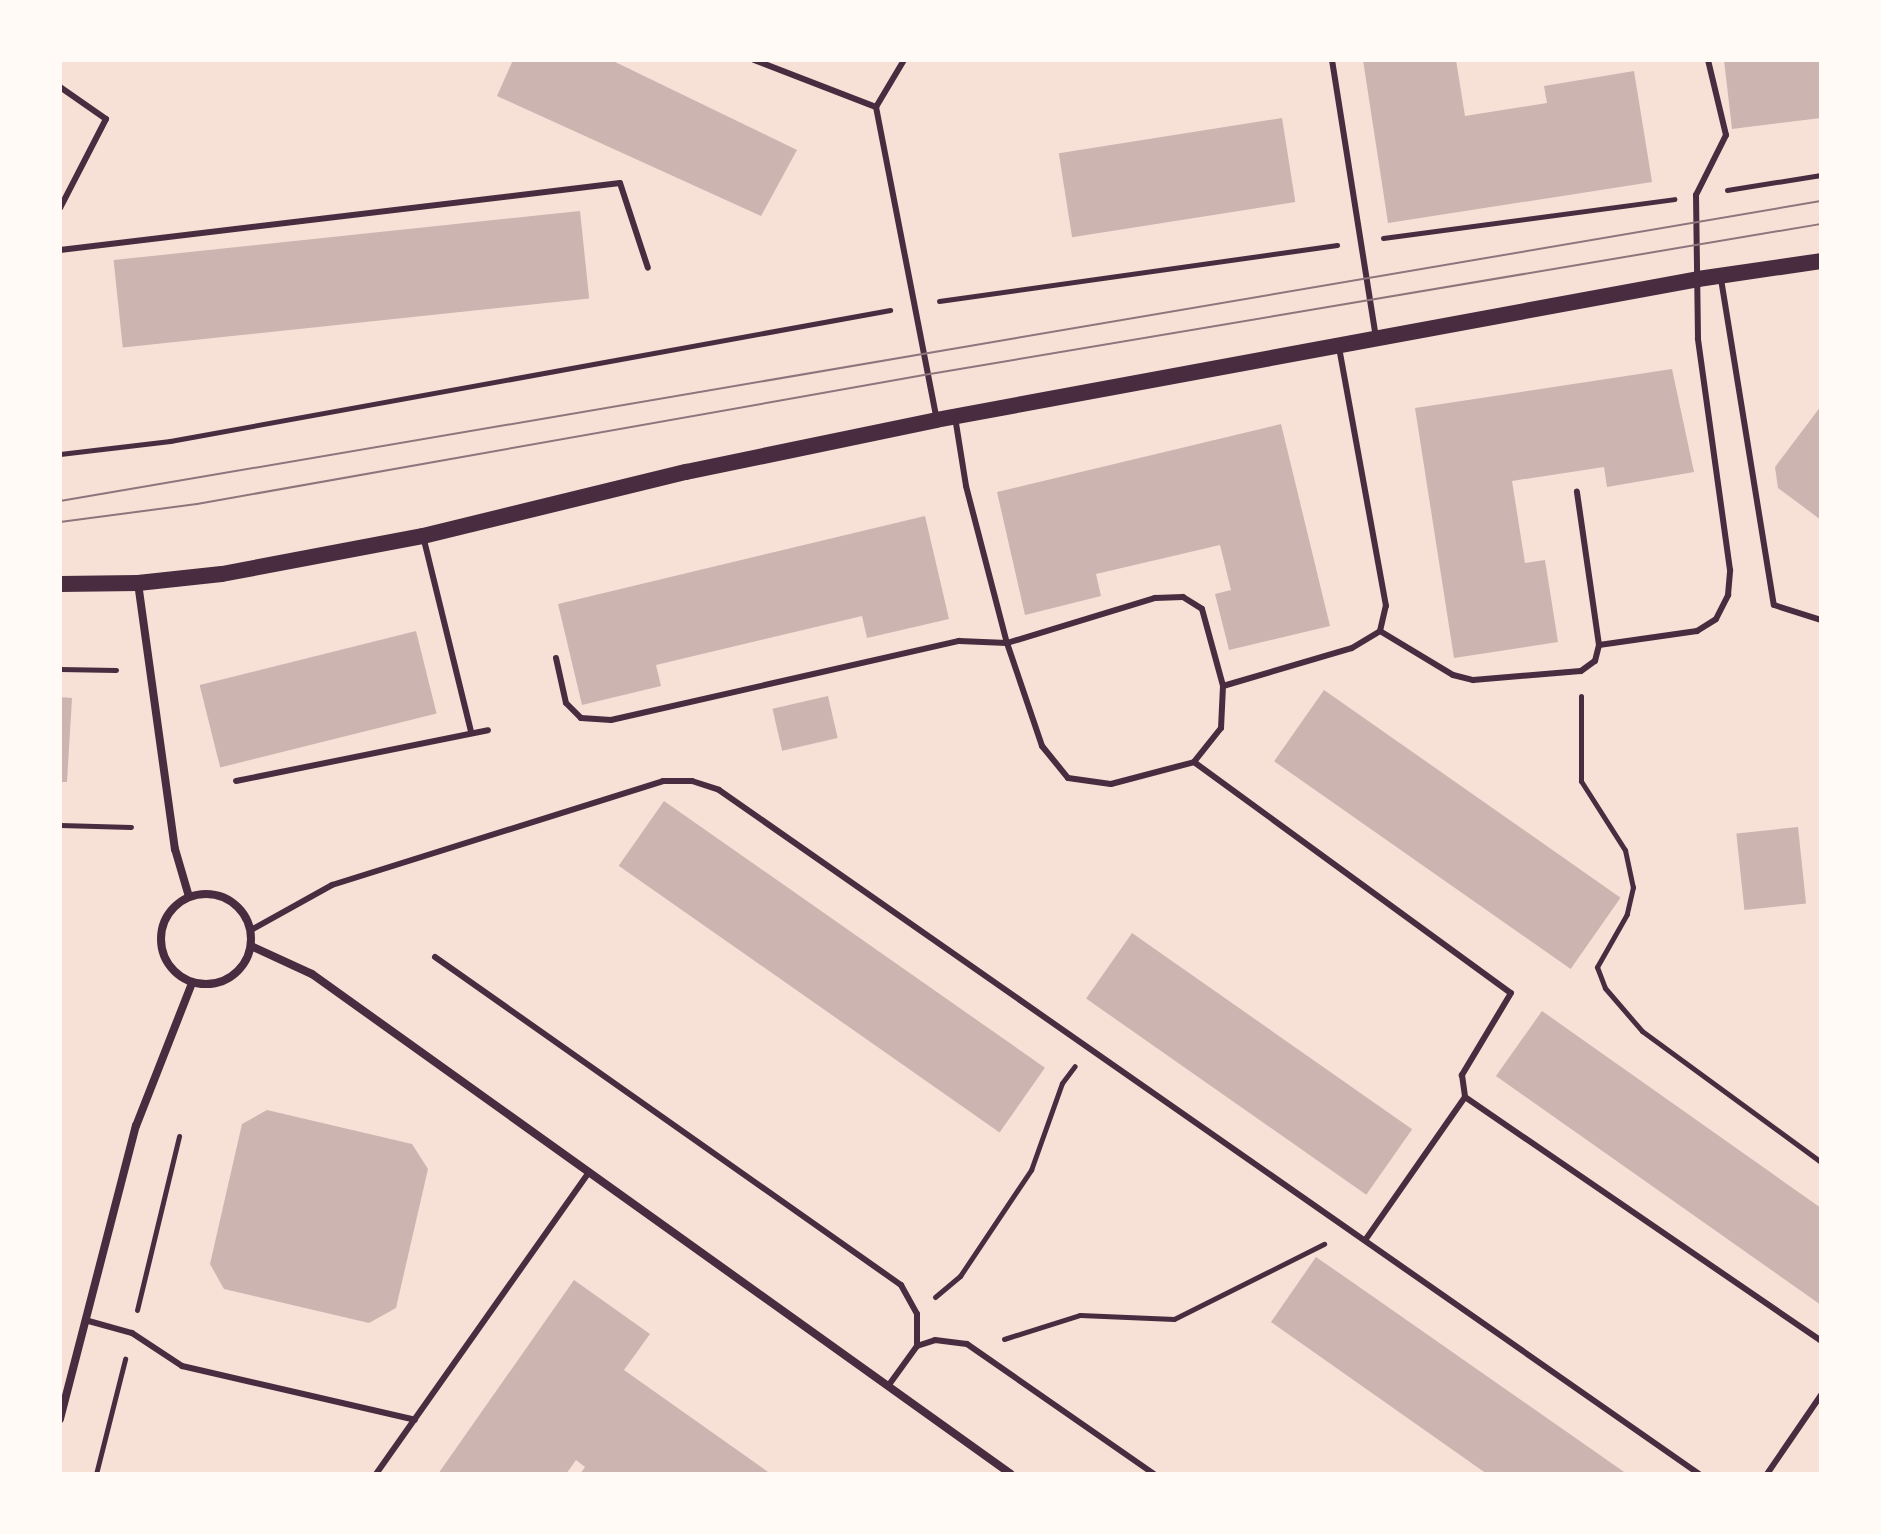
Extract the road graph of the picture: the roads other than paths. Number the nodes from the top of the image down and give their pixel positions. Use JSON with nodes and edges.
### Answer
{"nodes":[{"id":1,"x":754,"y":60,"type":"edge"},
{"id":2,"x":904,"y":60,"type":"edge"},
{"id":3,"x":1332,"y":60,"type":"edge"},
{"id":4,"x":1708,"y":60,"type":"edge"},
{"id":5,"x":60,"y":87,"type":"edge"},
{"id":6,"x":876,"y":107,"type":"junction"},
{"id":7,"x":60,"y":208,"type":"edge"},
{"id":8,"x":60,"y":250,"type":"edge"},
{"id":9,"x":1821,"y":261,"type":"edge"},
{"id":10,"x":648,"y":268,"type":"dead end"},
{"id":11,"x":1720,"y":275,"type":"junction"},
{"id":12,"x":1698,"y":279,"type":"junction"},
{"id":13,"x":1376,"y":338,"type":"junction"},
{"id":14,"x":1339,"y":345,"type":"junction"},
{"id":15,"x":955,"y":417,"type":"junction"},
{"id":16,"x":936,"y":420,"type":"junction"},
{"id":17,"x":1577,"y":492,"type":"dead end"},
{"id":18,"x":423,"y":536,"type":"junction"},
{"id":19,"x":138,"y":583,"type":"junction"},
{"id":20,"x":60,"y":584,"type":"edge"},
{"id":21,"x":1821,"y":620,"type":"edge"},
{"id":22,"x":1380,"y":631,"type":"junction"},
{"id":23,"x":1007,"y":643,"type":"junction"},
{"id":24,"x":1599,"y":645,"type":"junction"},
{"id":25,"x":556,"y":658,"type":"dead end"},
{"id":26,"x":1223,"y":686,"type":"junction"},
{"id":27,"x":488,"y":730,"type":"dead end"},
{"id":28,"x":471,"y":731,"type":"junction"},
{"id":29,"x":1194,"y":762,"type":"junction"},
{"id":30,"x":236,"y":781,"type":"dead end"},
{"id":31,"x":189,"y":897,"type":"junction"},
{"id":32,"x":251,"y":930,"type":"junction"},
{"id":33,"x":251,"y":946,"type":"junction"},
{"id":34,"x":435,"y":957,"type":"dead end"},
{"id":35,"x":192,"y":983,"type":"junction"},
{"id":36,"x":1465,"y":1097,"type":"junction"},
{"id":37,"x":589,"y":1172,"type":"junction"},
{"id":38,"x":1366,"y":1239,"type":"junction"},
{"id":39,"x":85,"y":1320,"type":"junction"},
{"id":40,"x":1821,"y":1341,"type":"edge"},
{"id":41,"x":917,"y":1346,"type":"junction"},
{"id":42,"x":888,"y":1386,"type":"junction"},
{"id":43,"x":1821,"y":1395,"type":"edge"},
{"id":44,"x":60,"y":1419,"type":"edge"},
{"id":45,"x":415,"y":1420,"type":"junction"},
{"id":46,"x":376,"y":1474,"type":"edge"},
{"id":47,"x":1011,"y":1474,"type":"edge"},
{"id":48,"x":1154,"y":1474,"type":"edge"},
{"id":49,"x":1699,"y":1474,"type":"edge"},
{"id":50,"x":1767,"y":1474,"type":"edge"}],
"edges":[{"from":1,"to":6,"type":"lane"},
{"from":2,"to":6,"type":"lane"},
{"from":3,"to":13,"type":"lane"},
{"from":4,"to":12,"type":"lane"},
{"from":5,"to":7,"type":"lane"},
{"from":6,"to":16,"type":"lane"},
{"from":8,"to":10,"type":"lane"},
{"from":9,"to":11,"type":"main road"},
{"from":11,"to":12,"type":"main road"},
{"from":11,"to":21,"type":"lane"},
{"from":12,"to":13,"type":"main road"},
{"from":12,"to":24,"type":"lane"},
{"from":13,"to":14,"type":"main road"},
{"from":14,"to":15,"type":"main road"},
{"from":14,"to":22,"type":"lane"},
{"from":15,"to":16,"type":"main road"},
{"from":15,"to":23,"type":"lane"},
{"from":16,"to":18,"type":"main road"},
{"from":17,"to":24,"type":"lane"},
{"from":18,"to":19,"type":"main road"},
{"from":18,"to":28,"type":"lane"},
{"from":19,"to":20,"type":"main road"},
{"from":19,"to":31,"type":"street"},
{"from":22,"to":24,"type":"lane"},
{"from":22,"to":26,"type":"lane"},
{"from":23,"to":25,"type":"lane"},
{"from":23,"to":26,"type":"lane"},
{"from":23,"to":29,"type":"lane"},
{"from":26,"to":29,"type":"lane"},
{"from":27,"to":28,"type":"lane"},
{"from":28,"to":30,"type":"lane"},
{"from":29,"to":36,"type":"lane"},
{"from":31,"to":32,"type":"street"},
{"from":31,"to":35,"type":"street"},
{"from":32,"to":33,"type":"street"},
{"from":32,"to":38,"type":"lane"},
{"from":33,"to":35,"type":"street"},
{"from":33,"to":37,"type":"street"},
{"from":34,"to":41,"type":"lane"},
{"from":35,"to":39,"type":"street"},
{"from":36,"to":38,"type":"lane"},
{"from":36,"to":40,"type":"lane"},
{"from":37,"to":42,"type":"street"},
{"from":37,"to":45,"type":"lane"},
{"from":38,"to":49,"type":"lane"},
{"from":39,"to":44,"type":"street"},
{"from":39,"to":45,"type":"lane"},
{"from":41,"to":42,"type":"lane"},
{"from":41,"to":48,"type":"lane"},
{"from":42,"to":47,"type":"street"},
{"from":43,"to":50,"type":"lane"},
{"from":45,"to":46,"type":"lane"}]}
